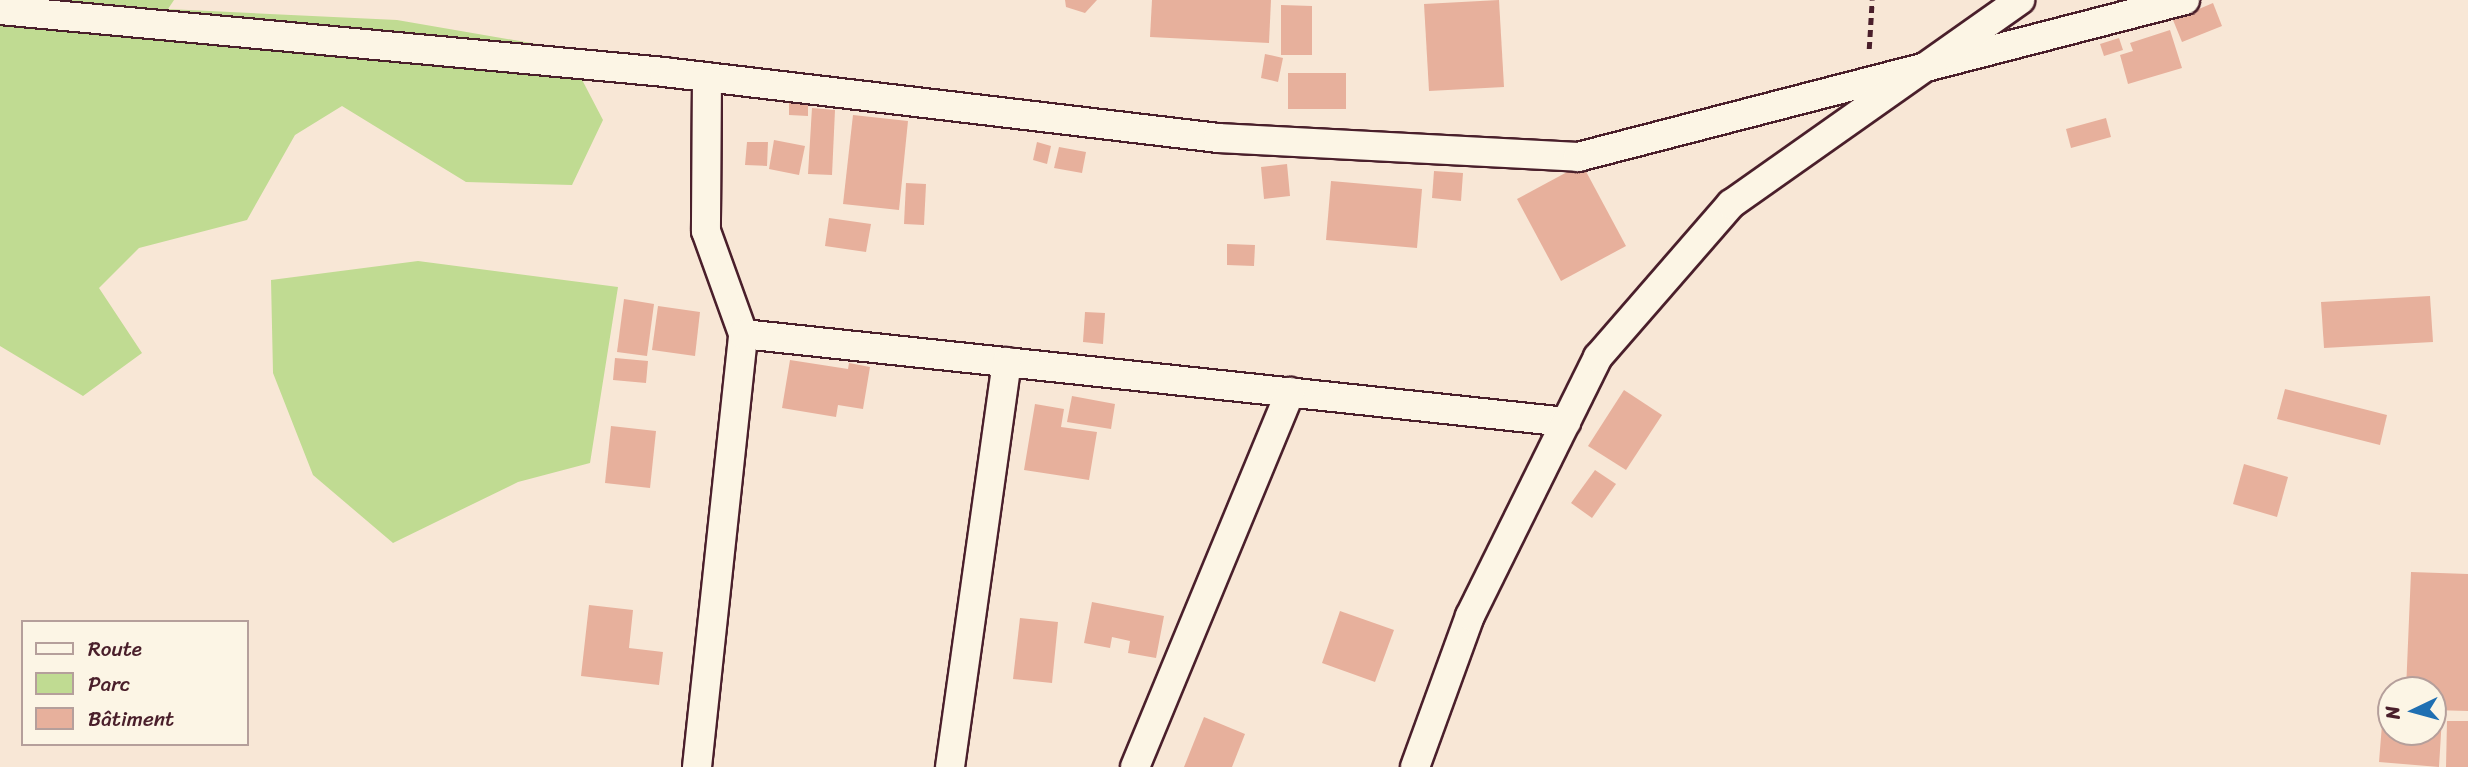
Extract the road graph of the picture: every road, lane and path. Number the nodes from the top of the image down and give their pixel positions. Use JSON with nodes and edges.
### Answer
{"nodes":[{"id":1,"x":1872,"y":0,"type":"edge"},
{"id":2,"x":2020,"y":0,"type":"edge"},
{"id":3,"x":2185,"y":0,"type":"edge"},
{"id":4,"x":0,"y":10,"type":"edge"},
{"id":5,"x":1917,"y":72,"type":"junction"},
{"id":6,"x":707,"y":77,"type":"junction"},
{"id":7,"x":1866,"y":85,"type":"junction"},
{"id":8,"x":743,"y":334,"type":"junction"},
{"id":9,"x":1007,"y":362,"type":"junction"},
{"id":10,"x":1290,"y":393,"type":"junction"},
{"id":11,"x":1566,"y":422,"type":"junction"},
{"id":12,"x":697,"y":767,"type":"edge"},
{"id":13,"x":950,"y":767,"type":"edge"},
{"id":14,"x":1135,"y":767,"type":"edge"},
{"id":15,"x":1415,"y":767,"type":"edge"}],
"edges":[{"from":1,"to":7,"type":"path"},
{"from":2,"to":5,"type":"street"},
{"from":3,"to":5,"type":"street"},
{"from":4,"to":6,"type":"street"},
{"from":5,"to":7,"type":"street"},
{"from":5,"to":11,"type":"street"},
{"from":6,"to":7,"type":"street"},
{"from":6,"to":8,"type":"street"},
{"from":8,"to":9,"type":"street"},
{"from":8,"to":12,"type":"street"},
{"from":9,"to":10,"type":"street"},
{"from":9,"to":13,"type":"street"},
{"from":10,"to":11,"type":"street"},
{"from":10,"to":14,"type":"street"},
{"from":11,"to":15,"type":"street"}]}
